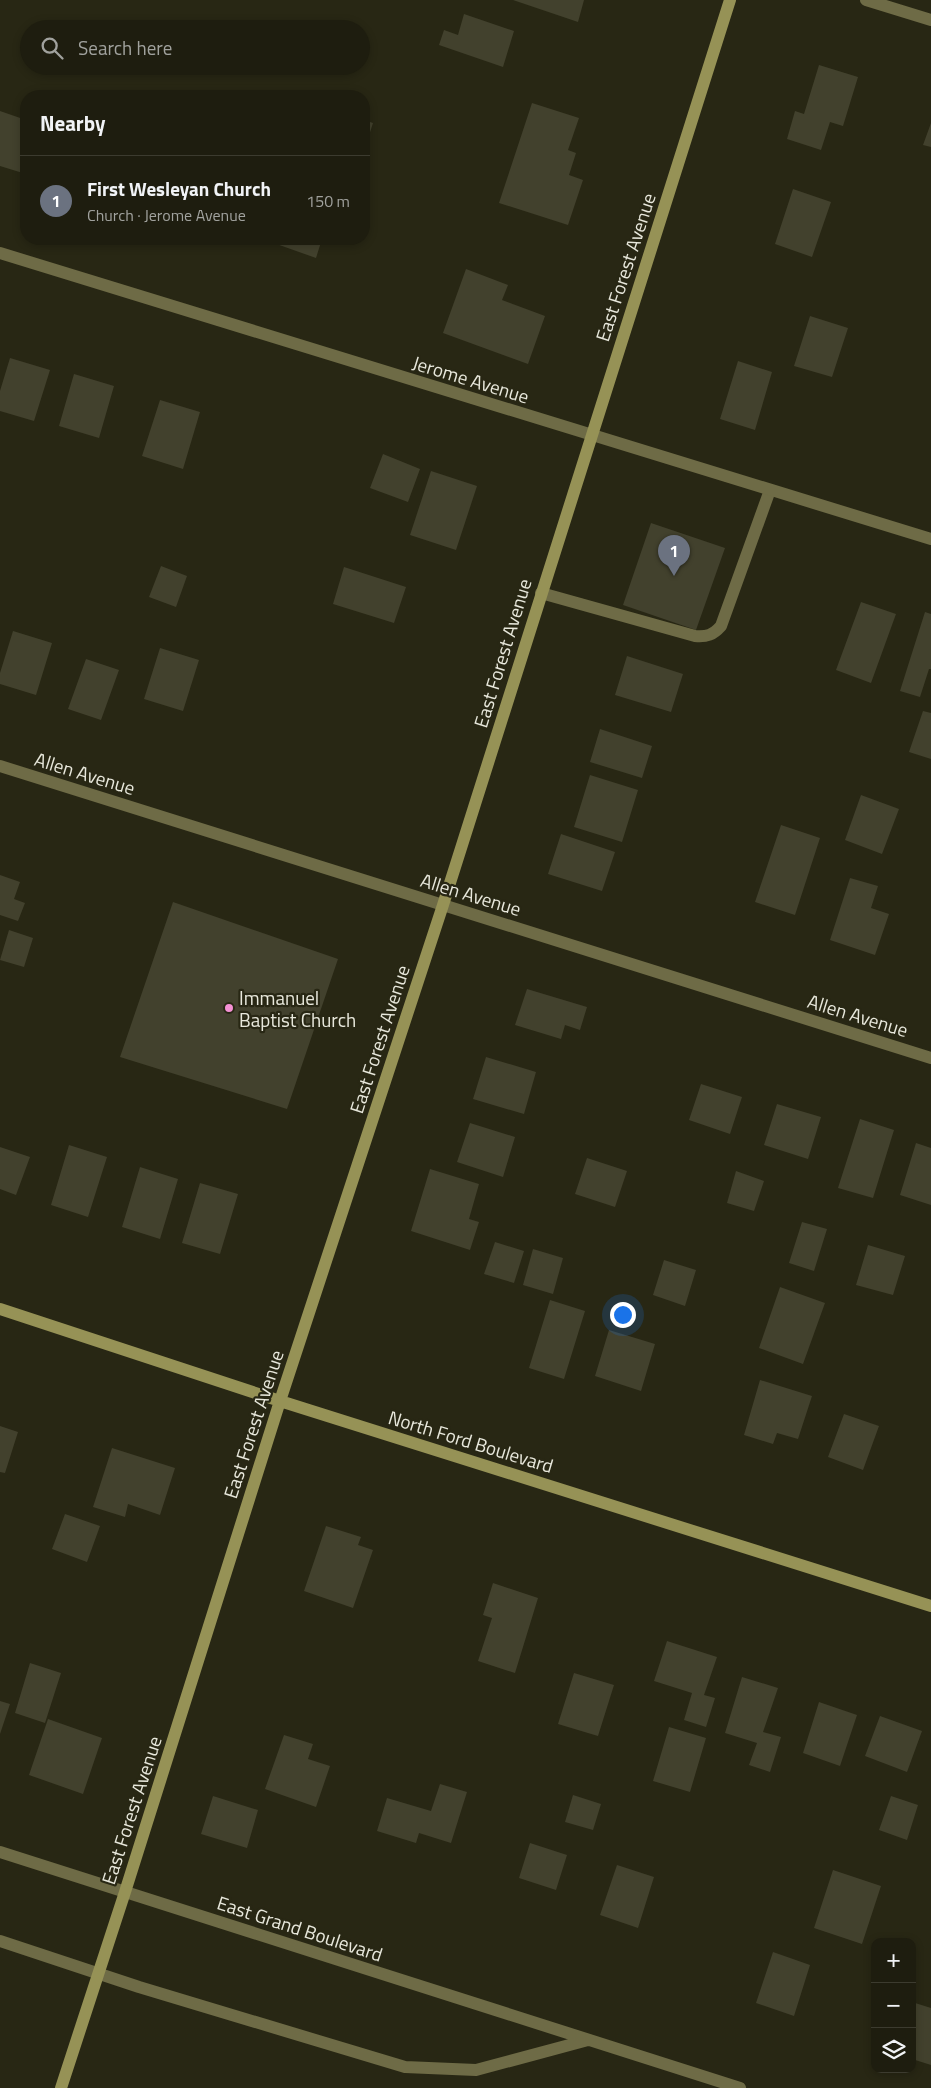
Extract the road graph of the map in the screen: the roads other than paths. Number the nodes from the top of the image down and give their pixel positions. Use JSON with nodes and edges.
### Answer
{"nodes":[{"id":1,"x":730,"y":0,"type":"edge"},
{"id":2,"x":866,"y":0,"type":"edge"},
{"id":3,"x":931,"y":20,"type":"edge"},
{"id":4,"x":0,"y":253,"type":"edge"},
{"id":5,"x":591,"y":435,"type":"junction"},
{"id":6,"x":770,"y":490,"type":"junction"},
{"id":7,"x":931,"y":539,"type":"edge"},
{"id":8,"x":541,"y":593,"type":"junction"},
{"id":9,"x":0,"y":766,"type":"edge"},
{"id":10,"x":443,"y":904,"type":"junction"},
{"id":11,"x":931,"y":1058,"type":"edge"},
{"id":12,"x":0,"y":1309,"type":"edge"},
{"id":13,"x":280,"y":1401,"type":"junction"},
{"id":14,"x":931,"y":1606,"type":"edge"},
{"id":15,"x":0,"y":1852,"type":"edge"},
{"id":16,"x":125,"y":1892,"type":"junction"},
{"id":17,"x":0,"y":1941,"type":"edge"},
{"id":18,"x":99,"y":1974,"type":"junction"},
{"id":19,"x":588,"y":2040,"type":"junction"},
{"id":20,"x":61,"y":2088,"type":"edge"},
{"id":21,"x":740,"y":2088,"type":"edge"}],
"edges":[{"from":1,"to":5,"type":"street","name":"East Forest Avenue"},
{"from":2,"to":3,"type":"street"},
{"from":4,"to":5,"type":"street","name":"Jerome Avenue"},
{"from":5,"to":6,"type":"street","name":"Jerome Avenue"},
{"from":5,"to":8,"type":"street","name":"East Forest Avenue"},
{"from":6,"to":7,"type":"street","name":"Jerome Avenue"},
{"from":6,"to":8,"type":"street"},
{"from":8,"to":10,"type":"street","name":"East Forest Avenue"},
{"from":9,"to":10,"type":"street","name":"Allen Avenue"},
{"from":10,"to":11,"type":"street","name":"Allen Avenue"},
{"from":10,"to":13,"type":"street","name":"East Forest Avenue"},
{"from":12,"to":13,"type":"street","name":"North Ford Boulevard"},
{"from":13,"to":14,"type":"street","name":"North Ford Boulevard"},
{"from":13,"to":16,"type":"street","name":"East Forest Avenue"},
{"from":15,"to":16,"type":"street","name":"East Grand Boulevard"},
{"from":16,"to":18,"type":"street","name":"East Forest Avenue"},
{"from":16,"to":19,"type":"street","name":"East Grand Boulevard"},
{"from":17,"to":18,"type":"street"},
{"from":18,"to":19,"type":"street"},
{"from":18,"to":20,"type":"street","name":"East Forest Avenue"},
{"from":19,"to":21,"type":"street","name":"East Grand Boulevard"}]}
